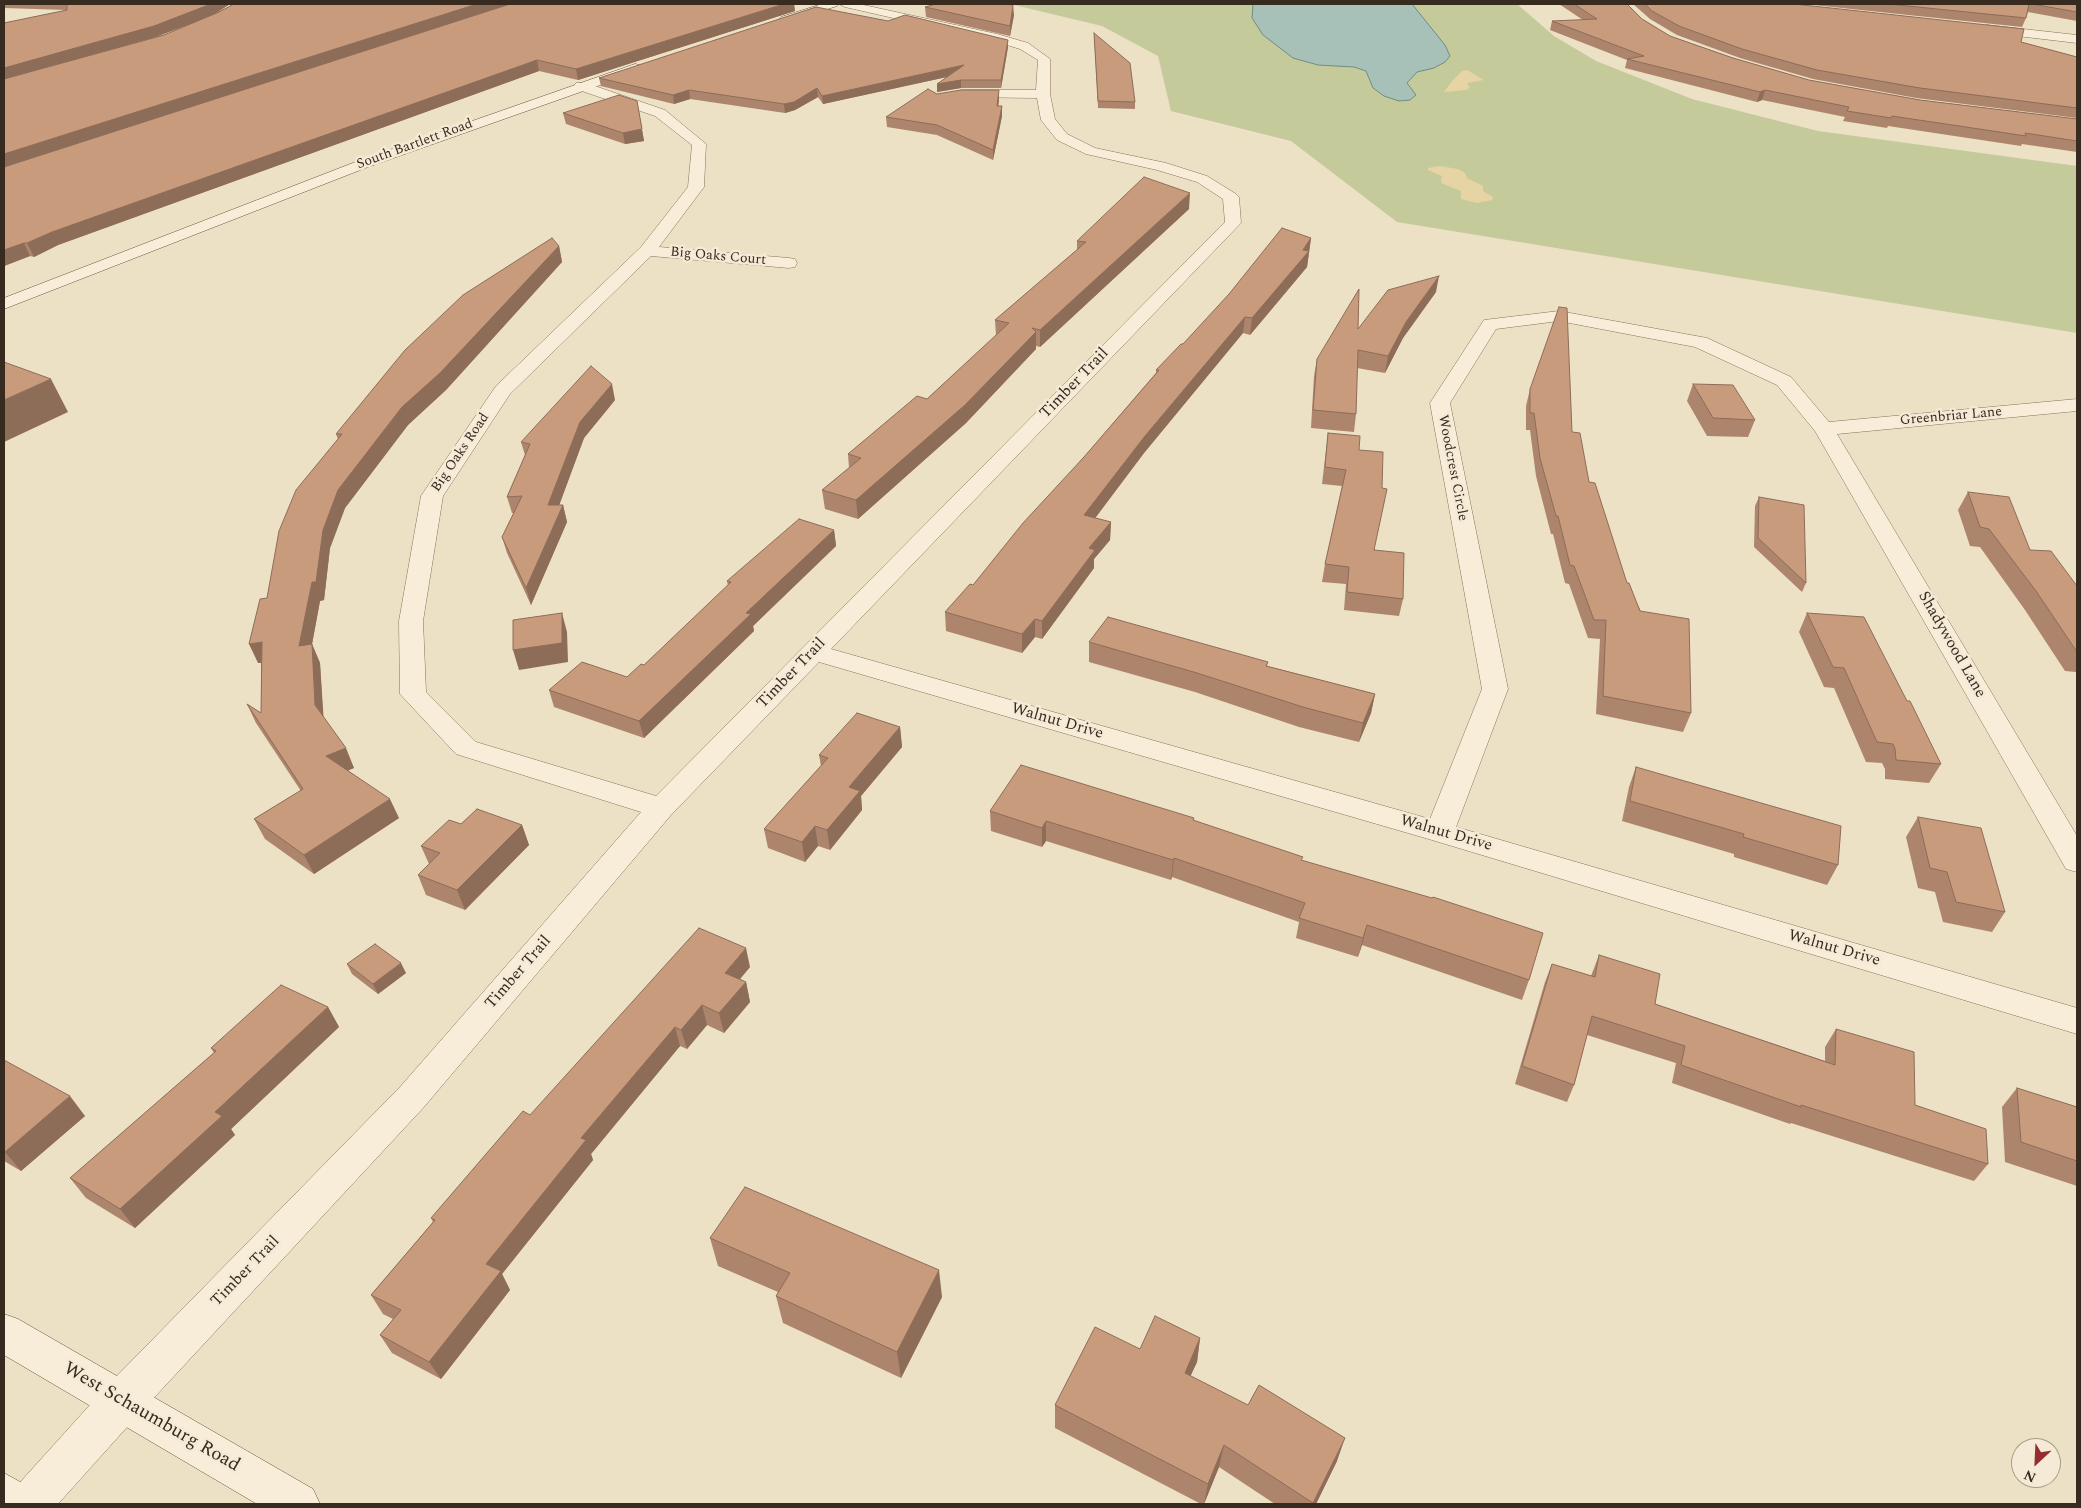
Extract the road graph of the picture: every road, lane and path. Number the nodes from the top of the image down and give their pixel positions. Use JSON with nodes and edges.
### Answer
{"nodes":[{"id":1,"x":833,"y":4,"type":"edge"},
{"id":2,"x":845,"y":4,"type":"edge"},
{"id":3,"x":777,"y":22,"type":"edge"},
{"id":4,"x":1970,"y":27,"type":"edge"},
{"id":5,"x":2077,"y":39,"type":"edge"},
{"id":6,"x":647,"y":64,"type":"edge"},
{"id":7,"x":581,"y":86,"type":"junction"},
{"id":8,"x":1043,"y":94,"type":"junction"},
{"id":9,"x":945,"y":97,"type":"edge"},
{"id":10,"x":647,"y":251,"type":"junction"},
{"id":11,"x":789,"y":263,"type":"dead end"},
{"id":12,"x":4,"y":304,"type":"edge"},
{"id":13,"x":2077,"y":405,"type":"edge"},
{"id":14,"x":1824,"y":429,"type":"junction"},
{"id":15,"x":813,"y":652,"type":"junction"},
{"id":16,"x":661,"y":808,"type":"junction"},
{"id":17,"x":1439,"y":832,"type":"junction"},
{"id":18,"x":2077,"y":861,"type":"edge"},
{"id":19,"x":2077,"y":1021,"type":"edge"},
{"id":20,"x":4,"y":1333,"type":"edge"},
{"id":21,"x":122,"y":1401,"type":"junction"},
{"id":22,"x":4,"y":1495,"type":"edge"},
{"id":23,"x":18,"y":1504,"type":"edge"},
{"id":24,"x":30,"y":1504,"type":"edge"},
{"id":25,"x":298,"y":1504,"type":"edge"}],
"edges":[{"from":1,"to":3,"type":"street"},
{"from":2,"to":8,"type":"street","name":"Timber Trail"},
{"from":4,"to":5,"type":"street"},
{"from":6,"to":7,"type":"street","name":"South Bartlett Road"},
{"from":7,"to":10,"type":"street","name":"Big Oaks Road"},
{"from":7,"to":12,"type":"street","name":"South Bartlett Road"},
{"from":8,"to":9,"type":"street"},
{"from":8,"to":15,"type":"street","name":"Timber Trail"},
{"from":10,"to":11,"type":"street","name":"Big Oaks Court"},
{"from":10,"to":16,"type":"street","name":"Big Oaks Road"},
{"from":13,"to":14,"type":"street","name":"Greenbriar Lane"},
{"from":14,"to":17,"type":"street","name":"Woodcrest Circle"},
{"from":14,"to":18,"type":"street","name":"Shadywood Lane"},
{"from":15,"to":16,"type":"street","name":"Timber Trail"},
{"from":15,"to":17,"type":"street","name":"Walnut Drive"},
{"from":16,"to":21,"type":"street","name":"Timber Trail"},
{"from":17,"to":19,"type":"street","name":"Walnut Drive"},
{"from":20,"to":21,"type":"street","name":"West Schaumburg Road"},
{"from":21,"to":24,"type":"street","name":"Timber Trail"},
{"from":21,"to":25,"type":"street","name":"West Schaumburg Road"},
{"from":22,"to":23,"type":"street"}]}
